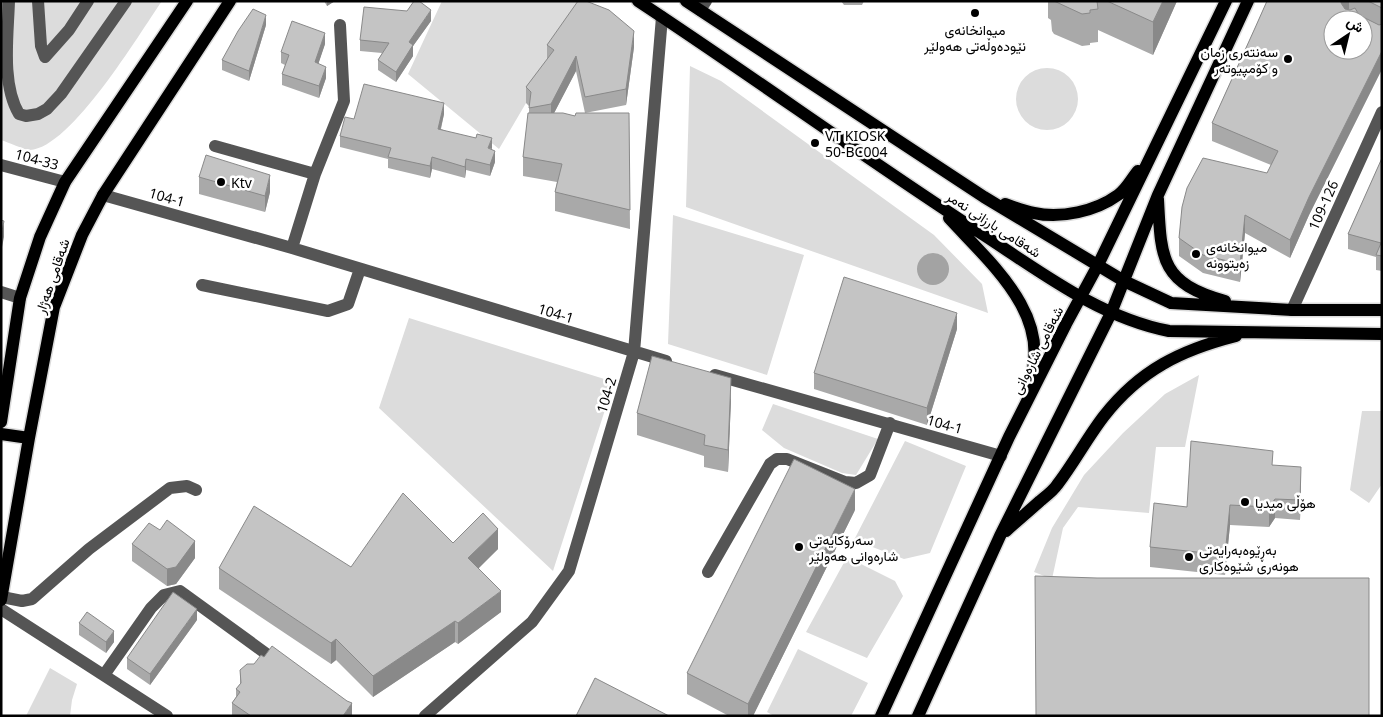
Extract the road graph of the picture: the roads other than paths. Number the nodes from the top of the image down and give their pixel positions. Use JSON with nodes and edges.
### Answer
{"nodes":[{"id":1,"x":9,"y":1,"type":"edge"},
{"id":2,"x":38,"y":1,"type":"edge"},
{"id":3,"x":88,"y":1,"type":"edge"},
{"id":4,"x":126,"y":1,"type":"edge"},
{"id":5,"x":187,"y":1,"type":"edge"},
{"id":6,"x":230,"y":1,"type":"edge"},
{"id":7,"x":638,"y":1,"type":"edge"},
{"id":8,"x":686,"y":1,"type":"edge"},
{"id":9,"x":1226,"y":1,"type":"edge"},
{"id":10,"x":1248,"y":1,"type":"edge"},
{"id":11,"x":703,"y":6,"type":"edge"},
{"id":12,"x":662,"y":17,"type":"junction"},
{"id":13,"x":340,"y":24,"type":"dead end"},
{"id":14,"x":1382,"y":112,"type":"edge"},
{"id":15,"x":215,"y":146,"type":"dead end"},
{"id":16,"x":1153,"y":152,"type":"junction"},
{"id":17,"x":1,"y":165,"type":"edge"},
{"id":18,"x":315,"y":174,"type":"junction"},
{"id":19,"x":65,"y":182,"type":"junction"},
{"id":20,"x":103,"y":195,"type":"junction"},
{"id":21,"x":1158,"y":196,"type":"junction"},
{"id":22,"x":984,"y":197,"type":"junction"},
{"id":23,"x":938,"y":205,"type":"junction"},
{"id":24,"x":292,"y":248,"type":"junction"},
{"id":25,"x":1098,"y":265,"type":"junction"},
{"id":26,"x":360,"y":269,"type":"junction"},
{"id":27,"x":1124,"y":281,"type":"junction"},
{"id":28,"x":202,"y":285,"type":"dead end"},
{"id":29,"x":1,"y":292,"type":"edge"},
{"id":30,"x":20,"y":298,"type":"junction"},
{"id":31,"x":1081,"y":298,"type":"junction"},
{"id":32,"x":1249,"y":308,"type":"junction"},
{"id":33,"x":1292,"y":310,"type":"junction"},
{"id":34,"x":1382,"y":310,"type":"edge"},
{"id":35,"x":1111,"y":313,"type":"junction"},
{"id":36,"x":1254,"y":332,"type":"junction"},
{"id":37,"x":1382,"y":334,"type":"edge"},
{"id":38,"x":634,"y":352,"type":"junction"},
{"id":39,"x":681,"y":365,"type":"edge"},
{"id":40,"x":700,"y":371,"type":"edge"},
{"id":41,"x":2,"y":418,"type":"edge"},
{"id":42,"x":890,"y":423,"type":"junction"},
{"id":43,"x":1,"y":434,"type":"edge"},
{"id":44,"x":1009,"y":437,"type":"junction"},
{"id":45,"x":29,"y":438,"type":"junction"},
{"id":46,"x":1001,"y":456,"type":"junction"},
{"id":47,"x":196,"y":490,"type":"dead end"},
{"id":48,"x":1000,"y":536,"type":"junction"},
{"id":49,"x":708,"y":572,"type":"dead end"},
{"id":50,"x":2,"y":598,"type":"edge"},
{"id":51,"x":1,"y":608,"type":"edge"},
{"id":52,"x":290,"y":670,"type":"edge"},
{"id":53,"x":104,"y":675,"type":"junction"},
{"id":54,"x":166,"y":716,"type":"edge"},
{"id":55,"x":425,"y":716,"type":"edge"},
{"id":56,"x":881,"y":716,"type":"edge"},
{"id":57,"x":918,"y":716,"type":"edge"}],
"edges":[{"from":1,"to":4,"type":"street"},
{"from":2,"to":3,"type":"street"},
{"from":5,"to":19,"type":"main road","name":"شەقامی هەژار"},
{"from":6,"to":20,"type":"main road","name":"شەقامی هەژار"},
{"from":7,"to":12,"type":"main road","name":"شەقامی بارزانی نەمر"},
{"from":8,"to":11,"type":"main road","name":"شەقامی بارزانی نەمر"},
{"from":9,"to":16,"type":"main road","name":"شەقامی شارەوانی"},
{"from":10,"to":21,"type":"main road"},
{"from":11,"to":22,"type":"main road","name":"شەقامی بارزانی نەمر"},
{"from":12,"to":23,"type":"main road","name":"شەقامی بارزانی نەمر"},
{"from":12,"to":38,"type":"street","name":"104-2"},
{"from":13,"to":18,"type":"street"},
{"from":14,"to":33,"type":"street","name":"109-126"},
{"from":15,"to":18,"type":"street"},
{"from":16,"to":22,"type":"main road"},
{"from":16,"to":25,"type":"main road","name":"شەقامی شارەوانی"},
{"from":17,"to":19,"type":"street","name":"104-33"},
{"from":18,"to":24,"type":"street"},
{"from":19,"to":30,"type":"main road","name":"شەقامی هەژار"},
{"from":20,"to":24,"type":"street","name":"104-1"},
{"from":20,"to":45,"type":"main road","name":"شەقامی هەژار"},
{"from":21,"to":27,"type":"main road"},
{"from":21,"to":32,"type":"main road"},
{"from":22,"to":25,"type":"main road","name":"شەقامی بارزانی نەمر"},
{"from":23,"to":31,"type":"main road","name":"شەقامی بارزانی نەمر"},
{"from":23,"to":44,"type":"main road"},
{"from":24,"to":26,"type":"street","name":"104-1"},
{"from":25,"to":27,"type":"main road","name":"شەقامی بارزانی نەمر"},
{"from":25,"to":31,"type":"main road","name":"شەقامی شارەوانی"},
{"from":26,"to":28,"type":"street"},
{"from":26,"to":38,"type":"street","name":"104-1"},
{"from":27,"to":32,"type":"main road","name":"شەقامی بارزانی نەمر"},
{"from":27,"to":35,"type":"main road"},
{"from":29,"to":30,"type":"street"},
{"from":30,"to":41,"type":"main road","name":"شەقامی هەژار"},
{"from":31,"to":35,"type":"main road","name":"شەقامی بارزانی نەمر"},
{"from":31,"to":44,"type":"main road","name":"شەقامی شارەوانی"},
{"from":32,"to":33,"type":"main road","name":"شەقامی بارزانی نەمر"},
{"from":33,"to":34,"type":"main road","name":"شەقامی بارزانی نەمر"},
{"from":35,"to":36,"type":"main road","name":"شەقامی بارزانی نەمر"},
{"from":35,"to":48,"type":"main road"},
{"from":36,"to":37,"type":"main road","name":"شەقامی بارزانی نەمر"},
{"from":36,"to":48,"type":"main road"},
{"from":38,"to":39,"type":"street","name":"104-1"},
{"from":38,"to":55,"type":"street","name":"104-2"},
{"from":40,"to":42,"type":"street","name":"104-1"},
{"from":42,"to":46,"type":"street","name":"104-1"},
{"from":42,"to":49,"type":"street"},
{"from":43,"to":45,"type":"main road"},
{"from":44,"to":46,"type":"main road","name":"شەقامی شارەوانی"},
{"from":45,"to":50,"type":"main road","name":"شەقامی هەژار"},
{"from":46,"to":56,"type":"main road","name":"شەقامی شارەوانی"},
{"from":47,"to":50,"type":"street"},
{"from":48,"to":57,"type":"main road"},
{"from":51,"to":53,"type":"street"},
{"from":52,"to":53,"type":"street"},
{"from":53,"to":54,"type":"street"}]}
